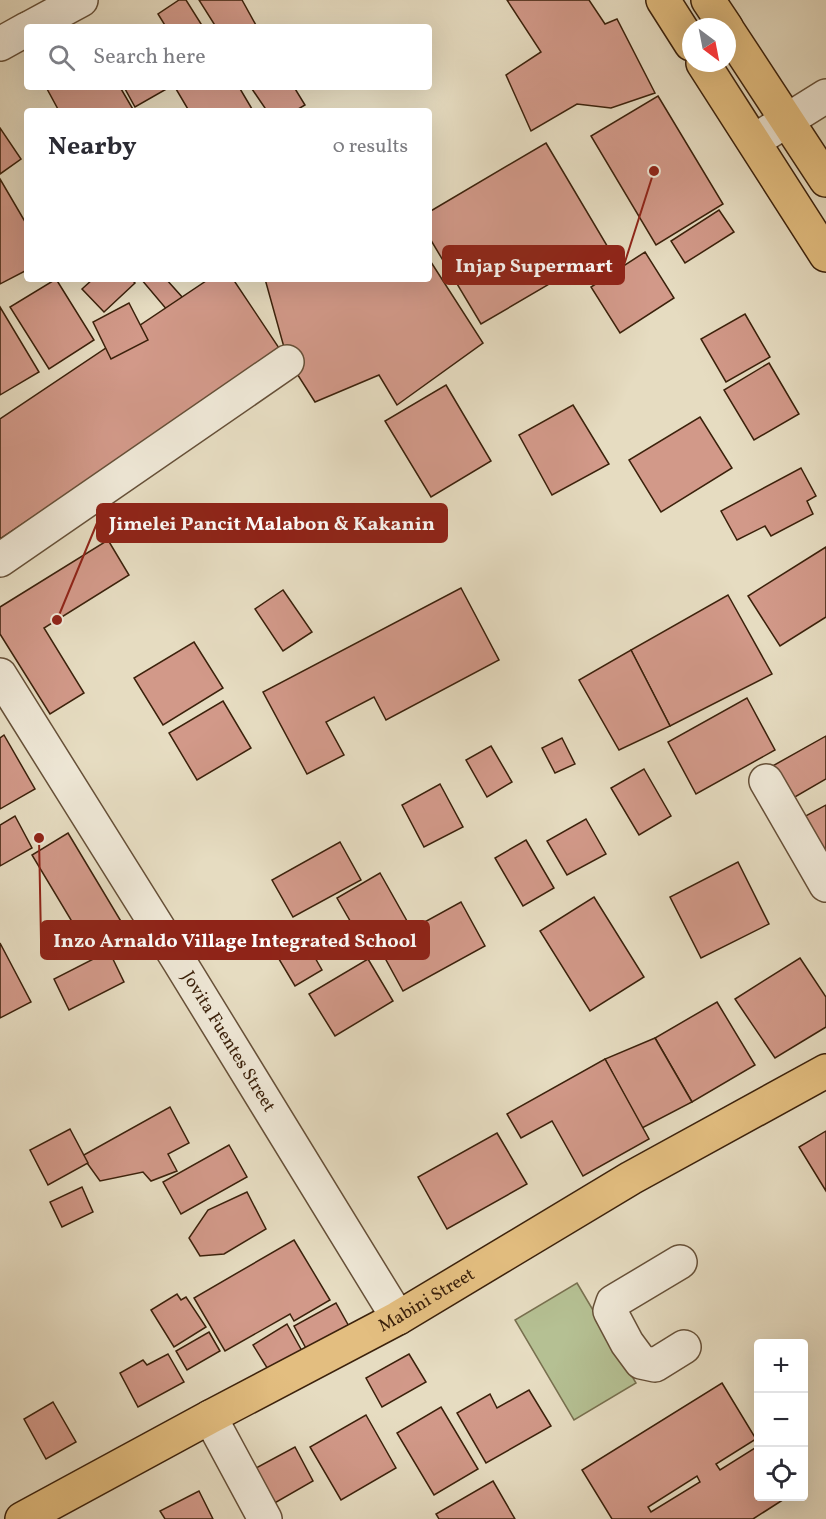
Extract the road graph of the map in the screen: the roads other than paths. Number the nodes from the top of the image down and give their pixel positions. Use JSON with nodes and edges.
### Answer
{"nodes":[{"id":1,"x":81,"y":0,"type":"edge"},
{"id":2,"x":663,"y":0,"type":"edge"},
{"id":3,"x":708,"y":0,"type":"edge"},
{"id":4,"x":720,"y":18,"type":"edge"},
{"id":5,"x":37,"y":24,"type":"edge"},
{"id":6,"x":682,"y":30,"type":"edge"},
{"id":7,"x":24,"y":31,"type":"edge"},
{"id":8,"x":736,"y":43,"type":"edge"},
{"id":9,"x":0,"y":44,"type":"edge"},
{"id":10,"x":710,"y":72,"type":"edge"},
{"id":11,"x":826,"y":96,"type":"edge"},
{"id":12,"x":788,"y":120,"type":"junction"},
{"id":13,"x":754,"y":141,"type":"junction"},
{"id":14,"x":826,"y":180,"type":"edge"},
{"id":15,"x":826,"y":255,"type":"edge"},
{"id":16,"x":287,"y":362,"type":"dead end"},
{"id":17,"x":0,"y":560,"type":"edge"},
{"id":18,"x":0,"y":675,"type":"edge"},
{"id":19,"x":766,"y":781,"type":"dead end"},
{"id":20,"x":826,"y":885,"type":"edge"},
{"id":21,"x":826,"y":1071,"type":"edge"},
{"id":22,"x":680,"y":1262,"type":"dead end"},
{"id":23,"x":398,"y":1318,"type":"junction"},
{"id":24,"x":684,"y":1347,"type":"dead end"},
{"id":25,"x":210,"y":1417,"type":"junction"},
{"id":26,"x":22,"y":1519,"type":"edge"},
{"id":27,"x":265,"y":1519,"type":"edge"}],
"edges":[{"from":1,"to":5,"type":"street"},
{"from":2,"to":6,"type":"main road"},
{"from":3,"to":4,"type":"main road"},
{"from":7,"to":9,"type":"street"},
{"from":8,"to":12,"type":"main road"},
{"from":10,"to":13,"type":"main road"},
{"from":11,"to":12,"type":"street"},
{"from":12,"to":13,"type":"street"},
{"from":12,"to":14,"type":"main road"},
{"from":13,"to":15,"type":"main road"},
{"from":16,"to":17,"type":"street"},
{"from":18,"to":23,"type":"street","name":"Jovita Fuentes Street"},
{"from":19,"to":20,"type":"street"},
{"from":21,"to":23,"type":"main road","name":"Mabini Street"},
{"from":22,"to":24,"type":"street"},
{"from":23,"to":25,"type":"main road","name":"Mabini Street"},
{"from":25,"to":26,"type":"main road","name":"Mabini Street"},
{"from":25,"to":27,"type":"street"}]}
